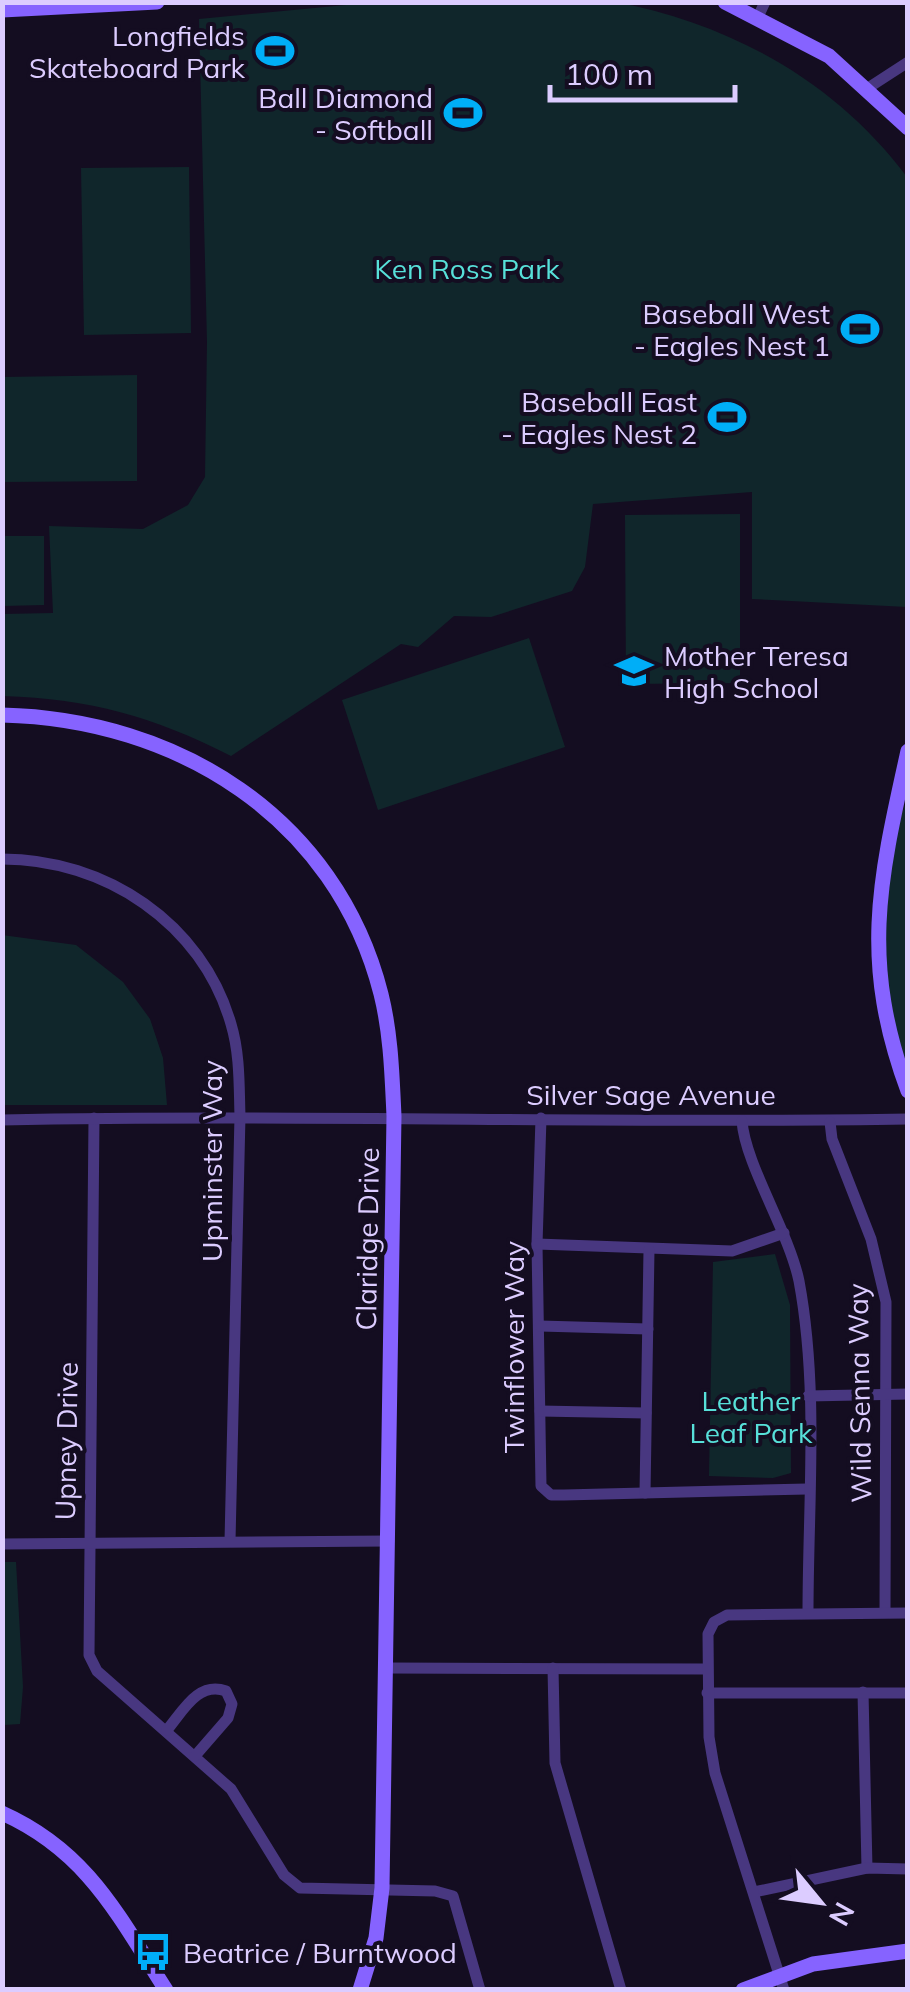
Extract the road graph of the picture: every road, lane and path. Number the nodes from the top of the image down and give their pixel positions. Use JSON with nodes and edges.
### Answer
{"nodes":[{"id":1,"x":156,"y":2,"type":"edge"},
{"id":2,"x":725,"y":2,"type":"edge"},
{"id":3,"x":72,"y":6,"type":"edge"},
{"id":4,"x":2,"y":10,"type":"edge"},
{"id":5,"x":762,"y":10,"type":"edge"},
{"id":6,"x":908,"y":62,"type":"edge"},
{"id":7,"x":868,"y":88,"type":"junction"},
{"id":8,"x":908,"y":128,"type":"edge"},
{"id":9,"x":2,"y":714,"type":"edge"},
{"id":10,"x":908,"y":752,"type":"edge"},
{"id":11,"x":908,"y":778,"type":"edge"},
{"id":12,"x":897,"y":800,"type":"junction"},
{"id":13,"x":2,"y":859,"type":"edge"},
{"id":14,"x":908,"y":1091,"type":"edge"},
{"id":15,"x":240,"y":1116,"type":"junction"},
{"id":16,"x":394,"y":1116,"type":"junction"},
{"id":17,"x":94,"y":1118,"type":"junction"},
{"id":18,"x":541,"y":1118,"type":"junction"},
{"id":19,"x":908,"y":1119,"type":"edge"},
{"id":20,"x":2,"y":1120,"type":"edge"},
{"id":21,"x":742,"y":1121,"type":"junction"},
{"id":22,"x":830,"y":1122,"type":"junction"},
{"id":23,"x":784,"y":1234,"type":"junction"},
{"id":24,"x":537,"y":1244,"type":"junction"},
{"id":25,"x":649,"y":1250,"type":"junction"},
{"id":26,"x":540,"y":1326,"type":"junction"},
{"id":27,"x":648,"y":1329,"type":"junction"},
{"id":28,"x":887,"y":1393,"type":"junction"},
{"id":29,"x":908,"y":1394,"type":"edge"},
{"id":30,"x":808,"y":1396,"type":"junction"},
{"id":31,"x":540,"y":1411,"type":"junction"},
{"id":32,"x":646,"y":1413,"type":"junction"},
{"id":33,"x":808,"y":1489,"type":"junction"},
{"id":34,"x":646,"y":1493,"type":"junction"},
{"id":35,"x":230,"y":1541,"type":"junction"},
{"id":36,"x":389,"y":1541,"type":"junction"},
{"id":37,"x":90,"y":1542,"type":"junction"},
{"id":38,"x":2,"y":1544,"type":"edge"},
{"id":39,"x":808,"y":1612,"type":"junction"},
{"id":40,"x":885,"y":1612,"type":"junction"},
{"id":41,"x":908,"y":1613,"type":"edge"},
{"id":42,"x":388,"y":1668,"type":"junction"},
{"id":43,"x":553,"y":1668,"type":"junction"},
{"id":44,"x":706,"y":1669,"type":"junction"},
{"id":45,"x":863,"y":1692,"type":"junction"},
{"id":46,"x":706,"y":1693,"type":"junction"},
{"id":47,"x":908,"y":1694,"type":"edge"},
{"id":48,"x":167,"y":1730,"type":"junction"},
{"id":49,"x":196,"y":1756,"type":"junction"},
{"id":50,"x":2,"y":1813,"type":"edge"},
{"id":51,"x":867,"y":1868,"type":"junction"},
{"id":52,"x":908,"y":1870,"type":"edge"},
{"id":53,"x":382,"y":1888,"type":"junction"},
{"id":54,"x":754,"y":1892,"type":"junction"},
{"id":55,"x":904,"y":1953,"type":"edge"},
{"id":56,"x":781,"y":1982,"type":"edge"},
{"id":57,"x":166,"y":1990,"type":"edge"},
{"id":58,"x":360,"y":1990,"type":"edge"},
{"id":59,"x":480,"y":1990,"type":"edge"},
{"id":60,"x":621,"y":1990,"type":"edge"},
{"id":61,"x":743,"y":1990,"type":"edge"}],
"edges":[{"from":1,"to":3,"type":"street"},
{"from":2,"to":5,"type":"street"},
{"from":3,"to":4,"type":"street"},
{"from":5,"to":7,"type":"street"},
{"from":6,"to":7,"type":"street"},
{"from":7,"to":8,"type":"street"},
{"from":9,"to":16,"type":"street","name":"Claridge Drive"},
{"from":10,"to":12,"type":"street"},
{"from":11,"to":12,"type":"street"},
{"from":12,"to":14,"type":"street"},
{"from":13,"to":15,"type":"street","name":"Upminster Way"},
{"from":15,"to":16,"type":"street","name":"Silver Sage Avenue"},
{"from":15,"to":17,"type":"street","name":"Silver Sage Avenue"},
{"from":15,"to":35,"type":"street","name":"Upminster Way"},
{"from":16,"to":18,"type":"street","name":"Silver Sage Avenue"},
{"from":16,"to":36,"type":"street","name":"Claridge Drive"},
{"from":17,"to":20,"type":"street","name":"Silver Sage Avenue"},
{"from":17,"to":37,"type":"street","name":"Upney Drive"},
{"from":18,"to":21,"type":"street","name":"Silver Sage Avenue"},
{"from":18,"to":24,"type":"street","name":"Twinflower Way"},
{"from":19,"to":22,"type":"street","name":"Silver Sage Avenue"},
{"from":21,"to":22,"type":"street","name":"Silver Sage Avenue"},
{"from":21,"to":23,"type":"street"},
{"from":22,"to":28,"type":"street","name":"Wild Senna Way"},
{"from":23,"to":25,"type":"street"},
{"from":23,"to":30,"type":"street"},
{"from":24,"to":25,"type":"street"},
{"from":24,"to":26,"type":"street","name":"Twinflower Way"},
{"from":25,"to":27,"type":"street"},
{"from":26,"to":27,"type":"street"},
{"from":26,"to":31,"type":"street","name":"Twinflower Way"},
{"from":27,"to":32,"type":"street"},
{"from":28,"to":29,"type":"street"},
{"from":28,"to":30,"type":"street"},
{"from":28,"to":40,"type":"street","name":"Wild Senna Way"},
{"from":30,"to":33,"type":"street"},
{"from":31,"to":32,"type":"street"},
{"from":31,"to":34,"type":"street","name":"Twinflower Way"},
{"from":32,"to":34,"type":"street"},
{"from":33,"to":34,"type":"street","name":"Twinflower Way"},
{"from":33,"to":39,"type":"street"},
{"from":35,"to":36,"type":"street"},
{"from":35,"to":37,"type":"street"},
{"from":36,"to":42,"type":"street","name":"Claridge Drive"},
{"from":37,"to":38,"type":"street"},
{"from":37,"to":48,"type":"street","name":"Upney Drive"},
{"from":39,"to":40,"type":"street"},
{"from":39,"to":44,"type":"street"},
{"from":40,"to":41,"type":"street"},
{"from":42,"to":43,"type":"street"},
{"from":42,"to":53,"type":"street","name":"Claridge Drive"},
{"from":43,"to":44,"type":"street"},
{"from":43,"to":60,"type":"street"},
{"from":44,"to":46,"type":"street"},
{"from":45,"to":46,"type":"street"},
{"from":45,"to":47,"type":"street"},
{"from":45,"to":51,"type":"street"},
{"from":46,"to":54,"type":"street"},
{"from":48,"to":49,"type":"street","name":"Upney Drive"},
{"from":48,"to":49,"type":"street"},
{"from":49,"to":53,"type":"street","name":"Upney Drive"},
{"from":50,"to":57,"type":"street"},
{"from":51,"to":52,"type":"street"},
{"from":51,"to":54,"type":"street"},
{"from":53,"to":58,"type":"street","name":"Claridge Drive"},
{"from":53,"to":59,"type":"street"},
{"from":54,"to":56,"type":"street"},
{"from":55,"to":56,"type":"street"},
{"from":56,"to":61,"type":"street"}]}
